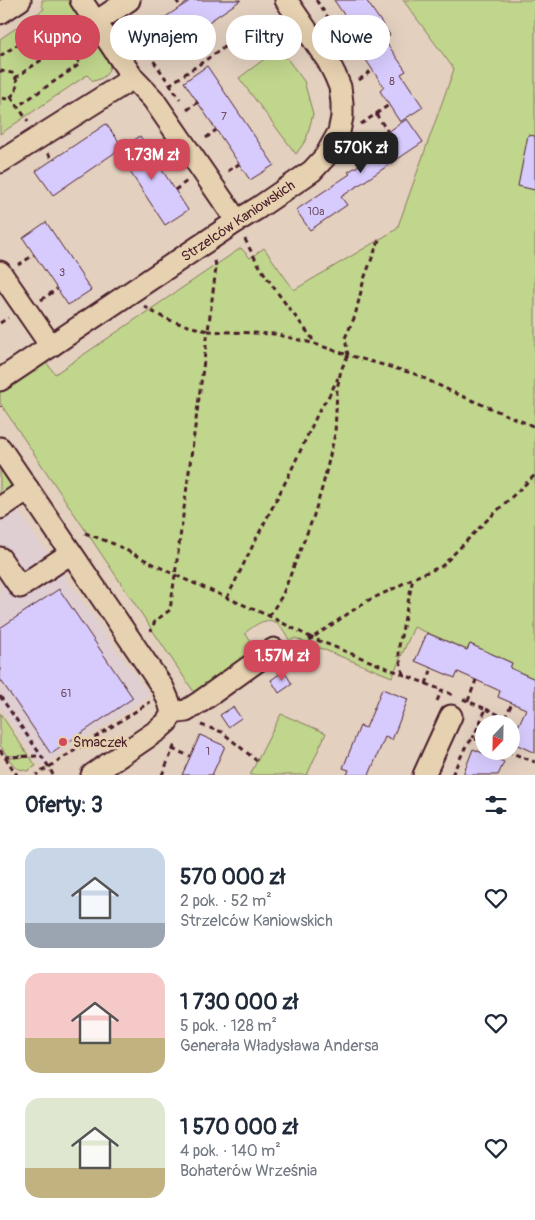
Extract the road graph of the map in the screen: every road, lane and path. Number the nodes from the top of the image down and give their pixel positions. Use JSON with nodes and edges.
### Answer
{"nodes":[{"id":1,"x":20,"y":0,"type":"edge"},
{"id":2,"x":81,"y":0,"type":"edge"},
{"id":3,"x":176,"y":0,"type":"edge"},
{"id":4,"x":323,"y":0,"type":"edge"},
{"id":5,"x":287,"y":2,"type":"edge"},
{"id":6,"x":319,"y":3,"type":"dead end"},
{"id":7,"x":180,"y":7,"type":"dead end"},
{"id":8,"x":126,"y":9,"type":"edge"},
{"id":9,"x":0,"y":13,"type":"edge"},
{"id":10,"x":91,"y":15,"type":"edge"},
{"id":11,"x":100,"y":20,"type":"edge"},
{"id":12,"x":100,"y":28,"type":"edge"},
{"id":13,"x":15,"y":46,"type":"edge"},
{"id":14,"x":0,"y":56,"type":"edge"},
{"id":15,"x":41,"y":60,"type":"edge"},
{"id":16,"x":78,"y":60,"type":"edge"},
{"id":17,"x":372,"y":70,"type":"dead end"},
{"id":18,"x":0,"y":72,"type":"edge"},
{"id":19,"x":15,"y":78,"type":"junction"},
{"id":20,"x":133,"y":78,"type":"junction"},
{"id":21,"x":358,"y":80,"type":"dead end"},
{"id":22,"x":170,"y":84,"type":"junction"},
{"id":23,"x":0,"y":98,"type":"edge"},
{"id":24,"x":153,"y":98,"type":"junction"},
{"id":25,"x":198,"y":102,"type":"dead end"},
{"id":26,"x":389,"y":105,"type":"dead end"},
{"id":27,"x":18,"y":106,"type":"dead end"},
{"id":28,"x":187,"y":110,"type":"junction"},
{"id":29,"x":376,"y":114,"type":"junction"},
{"id":30,"x":192,"y":117,"type":"dead end"},
{"id":31,"x":361,"y":124,"type":"dead end"},
{"id":32,"x":216,"y":130,"type":"dead end"},
{"id":33,"x":388,"y":132,"type":"dead end"},
{"id":34,"x":210,"y":144,"type":"dead end"},
{"id":35,"x":0,"y":162,"type":"edge"},
{"id":36,"x":239,"y":164,"type":"dead end"},
{"id":37,"x":224,"y":165,"type":"dead end"},
{"id":38,"x":193,"y":177,"type":"dead end"},
{"id":39,"x":175,"y":190,"type":"dead end"},
{"id":40,"x":236,"y":221,"type":"junction"},
{"id":41,"x":214,"y":236,"type":"junction"},
{"id":42,"x":378,"y":240,"type":"dead end"},
{"id":43,"x":34,"y":255,"type":"dead end"},
{"id":44,"x":7,"y":270,"type":"edge"},
{"id":45,"x":57,"y":289,"type":"dead end"},
{"id":46,"x":131,"y":292,"type":"junction"},
{"id":47,"x":37,"y":302,"type":"dead end"},
{"id":48,"x":4,"y":312,"type":"dead end"},
{"id":49,"x":8,"y":318,"type":"junction"},
{"id":50,"x":0,"y":323,"type":"edge"},
{"id":51,"x":13,"y":325,"type":"dead end"},
{"id":52,"x":208,"y":331,"type":"junction"},
{"id":53,"x":312,"y":343,"type":"junction"},
{"id":54,"x":51,"y":346,"type":"junction"},
{"id":55,"x":348,"y":355,"type":"junction"},
{"id":56,"x":341,"y":370,"type":"junction"},
{"id":57,"x":0,"y":380,"type":"edge"},
{"id":58,"x":535,"y":427,"type":"edge"},
{"id":59,"x":0,"y":448,"type":"edge"},
{"id":60,"x":535,"y":475,"type":"edge"},
{"id":61,"x":28,"y":489,"type":"junction"},
{"id":62,"x":0,"y":508,"type":"edge"},
{"id":63,"x":86,"y":533,"type":"dead end"},
{"id":64,"x":71,"y":553,"type":"junction"},
{"id":65,"x":0,"y":558,"type":"edge"},
{"id":66,"x":175,"y":575,"type":"junction"},
{"id":67,"x":413,"y":578,"type":"junction"},
{"id":68,"x":227,"y":598,"type":"junction"},
{"id":69,"x":269,"y":616,"type":"junction"},
{"id":70,"x":151,"y":631,"type":"dead end"},
{"id":71,"x":312,"y":638,"type":"junction"},
{"id":72,"x":281,"y":652,"type":"joint"},
{"id":73,"x":432,"y":668,"type":"dead end"},
{"id":74,"x":403,"y":674,"type":"junction"},
{"id":75,"x":476,"y":680,"type":"dead end"},
{"id":76,"x":426,"y":684,"type":"junction"},
{"id":77,"x":442,"y":690,"type":"dead end"},
{"id":78,"x":165,"y":692,"type":"junction"},
{"id":79,"x":0,"y":696,"type":"edge"},
{"id":80,"x":468,"y":701,"type":"dead end"},
{"id":81,"x":512,"y":703,"type":"dead end"},
{"id":82,"x":486,"y":709,"type":"dead end"},
{"id":83,"x":172,"y":713,"type":"junction"},
{"id":84,"x":499,"y":715,"type":"edge"},
{"id":85,"x":506,"y":715,"type":"edge"},
{"id":86,"x":451,"y":716,"type":"dead end"},
{"id":87,"x":199,"y":724,"type":"dead end"},
{"id":88,"x":179,"y":734,"type":"dead end"},
{"id":89,"x":475,"y":739,"type":"edge"},
{"id":90,"x":165,"y":746,"type":"dead end"},
{"id":91,"x":173,"y":749,"type":"junction"},
{"id":92,"x":0,"y":750,"type":"edge"},
{"id":93,"x":41,"y":756,"type":"junction"},
{"id":94,"x":190,"y":756,"type":"dead end"},
{"id":95,"x":520,"y":756,"type":"edge"},
{"id":96,"x":5,"y":757,"type":"junction"},
{"id":97,"x":257,"y":761,"type":"dead end"},
{"id":98,"x":535,"y":762,"type":"edge"},
{"id":99,"x":49,"y":767,"type":"junction"},
{"id":100,"x":17,"y":775,"type":"edge"},
{"id":101,"x":36,"y":775,"type":"edge"},
{"id":102,"x":54,"y":775,"type":"edge"},
{"id":103,"x":92,"y":775,"type":"edge"},
{"id":104,"x":162,"y":775,"type":"edge"},
{"id":105,"x":424,"y":775,"type":"edge"},
{"id":106,"x":452,"y":775,"type":"edge"}],
"edges":[{"from":1,"to":9,"type":"street"},
{"from":2,"to":10,"type":"street"},
{"from":3,"to":7,"type":"path"},
{"from":4,"to":6,"type":"path"},
{"from":5,"to":22,"type":"path"},
{"from":5,"to":40,"type":"street","name":"Strzelców Kaniowskich"},
{"from":8,"to":11,"type":"street"},
{"from":8,"to":22,"type":"path"},
{"from":12,"to":20,"type":"street"},
{"from":13,"to":14,"type":"path"},
{"from":15,"to":19,"type":"path"},
{"from":16,"to":27,"type":"path"},
{"from":17,"to":21,"type":"path"},
{"from":18,"to":19,"type":"path"},
{"from":19,"to":23,"type":"path"},
{"from":20,"to":24,"type":"street"},
{"from":20,"to":35,"type":"street"},
{"from":22,"to":24,"type":"path"},
{"from":22,"to":28,"type":"path"},
{"from":24,"to":40,"type":"street"},
{"from":25,"to":28,"type":"path"},
{"from":26,"to":29,"type":"path"},
{"from":28,"to":30,"type":"path"},
{"from":29,"to":31,"type":"path"},
{"from":29,"to":33,"type":"path"},
{"from":32,"to":34,"type":"path"},
{"from":36,"to":37,"type":"path"},
{"from":38,"to":39,"type":"path"},
{"from":40,"to":41,"type":"street","name":"Strzelców Kaniowskich"},
{"from":40,"to":53,"type":"path"},
{"from":41,"to":46,"type":"street","name":"Strzelców Kaniowskich"},
{"from":41,"to":52,"type":"path"},
{"from":42,"to":55,"type":"path"},
{"from":43,"to":44,"type":"path"},
{"from":44,"to":54,"type":"street"},
{"from":45,"to":47,"type":"path"},
{"from":46,"to":52,"type":"path"},
{"from":46,"to":54,"type":"street","name":"Strzelców Kaniowskich"},
{"from":48,"to":49,"type":"path"},
{"from":49,"to":50,"type":"path"},
{"from":49,"to":51,"type":"path"},
{"from":52,"to":53,"type":"path"},
{"from":52,"to":66,"type":"path"},
{"from":53,"to":55,"type":"path"},
{"from":54,"to":57,"type":"street","name":"Strzelców Kaniowskich"},
{"from":55,"to":56,"type":"path"},
{"from":55,"to":58,"type":"path"},
{"from":56,"to":68,"type":"path"},
{"from":56,"to":69,"type":"path"},
{"from":59,"to":61,"type":"street"},
{"from":60,"to":67,"type":"path"},
{"from":61,"to":62,"type":"street"},
{"from":61,"to":64,"type":"street"},
{"from":63,"to":66,"type":"path"},
{"from":64,"to":65,"type":"street"},
{"from":64,"to":78,"type":"street"},
{"from":66,"to":68,"type":"path"},
{"from":66,"to":70,"type":"path"},
{"from":67,"to":71,"type":"path"},
{"from":67,"to":74,"type":"path"},
{"from":68,"to":69,"type":"path"},
{"from":69,"to":71,"type":"path"},
{"from":71,"to":72,"type":"path"},
{"from":71,"to":74,"type":"path"},
{"from":72,"to":83,"type":"street"},
{"from":73,"to":76,"type":"path"},
{"from":74,"to":76,"type":"path"},
{"from":75,"to":80,"type":"path"},
{"from":76,"to":77,"type":"path"},
{"from":78,"to":83,"type":"street"},
{"from":78,"to":99,"type":"path"},
{"from":79,"to":93,"type":"path"},
{"from":81,"to":85,"type":"path"},
{"from":82,"to":84,"type":"path"},
{"from":83,"to":103,"type":"street"},
{"from":86,"to":105,"type":"street"},
{"from":87,"to":97,"type":"path"},
{"from":88,"to":91,"type":"path"},
{"from":89,"to":106,"type":"path"},
{"from":90,"to":91,"type":"path"},
{"from":91,"to":94,"type":"path"},
{"from":91,"to":104,"type":"path"},
{"from":92,"to":96,"type":"path"},
{"from":93,"to":96,"type":"path"},
{"from":93,"to":99,"type":"path"},
{"from":95,"to":98,"type":"path"},
{"from":96,"to":100,"type":"path"},
{"from":99,"to":101,"type":"path"},
{"from":99,"to":102,"type":"path"}]}
